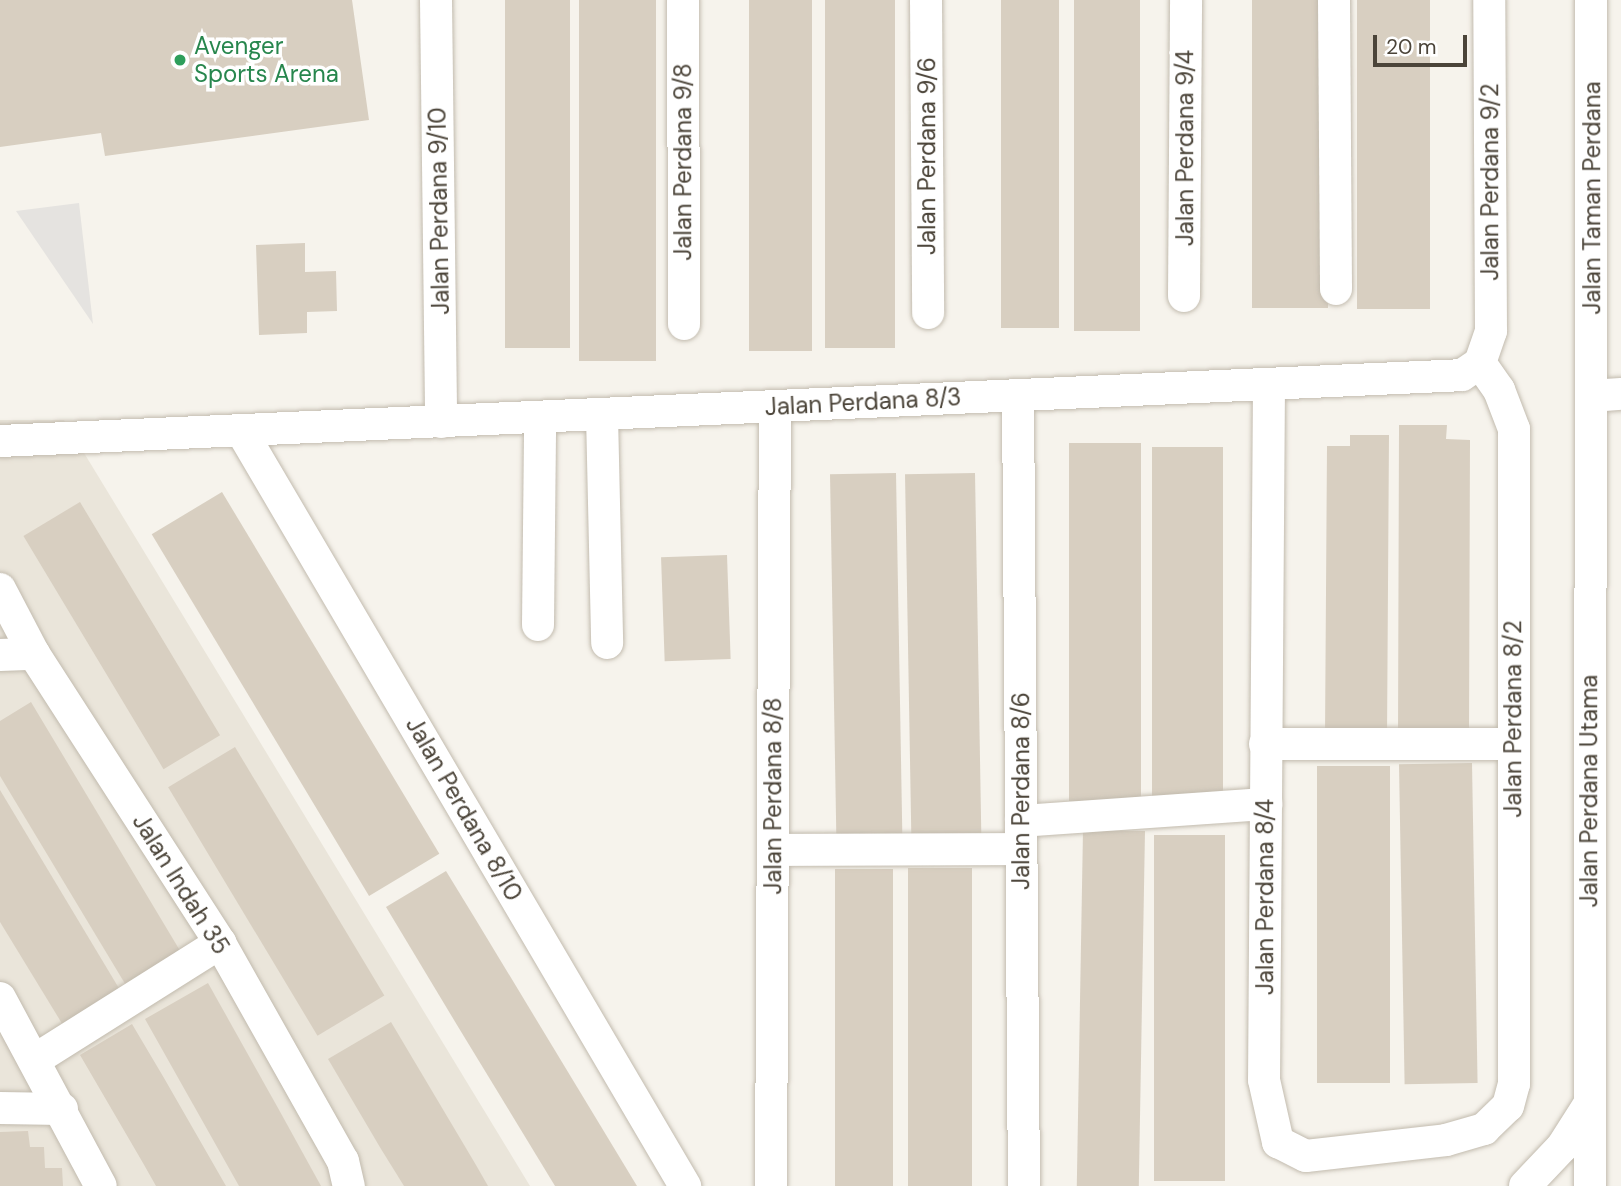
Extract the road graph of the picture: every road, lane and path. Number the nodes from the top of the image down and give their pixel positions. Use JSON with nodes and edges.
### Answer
{"nodes":[{"id":1,"x":436,"y":0,"type":"edge"},
{"id":2,"x":683,"y":0,"type":"edge"},
{"id":3,"x":926,"y":0,"type":"edge"},
{"id":4,"x":1186,"y":0,"type":"edge"},
{"id":5,"x":1334,"y":0,"type":"edge"},
{"id":6,"x":1489,"y":0,"type":"edge"},
{"id":7,"x":1591,"y":0,"type":"edge"},
{"id":8,"x":1336,"y":289,"type":"dead end"},
{"id":9,"x":1184,"y":296,"type":"dead end"},
{"id":10,"x":928,"y":313,"type":"dead end"},
{"id":11,"x":684,"y":324,"type":"dead end"},
{"id":12,"x":1480,"y":363,"type":"junction"},
{"id":13,"x":1269,"y":383,"type":"junction"},
{"id":14,"x":1018,"y":395,"type":"junction"},
{"id":15,"x":1606,"y":395,"type":"edge"},
{"id":16,"x":775,"y":407,"type":"junction"},
{"id":17,"x":602,"y":415,"type":"junction"},
{"id":18,"x":540,"y":418,"type":"junction"},
{"id":19,"x":441,"y":422,"type":"junction"},
{"id":20,"x":242,"y":432,"type":"junction"},
{"id":21,"x":0,"y":441,"type":"edge"},
{"id":22,"x":0,"y":589,"type":"edge"},
{"id":23,"x":538,"y":625,"type":"dead end"},
{"id":24,"x":607,"y":643,"type":"dead end"},
{"id":25,"x":34,"y":654,"type":"junction"},
{"id":26,"x":0,"y":656,"type":"edge"},
{"id":27,"x":1265,"y":744,"type":"junction"},
{"id":28,"x":1513,"y":744,"type":"junction"},
{"id":29,"x":1266,"y":804,"type":"junction"},
{"id":30,"x":1021,"y":835,"type":"junction"},
{"id":31,"x":773,"y":850,"type":"junction"},
{"id":32,"x":220,"y":943,"type":"junction"},
{"id":33,"x":0,"y":998,"type":"edge"},
{"id":34,"x":36,"y":1059,"type":"junction"},
{"id":35,"x":1514,"y":1084,"type":"joint"},
{"id":36,"x":1590,"y":1102,"type":"junction"},
{"id":37,"x":0,"y":1108,"type":"edge"},
{"id":38,"x":62,"y":1110,"type":"junction"},
{"id":39,"x":100,"y":1186,"type":"edge"},
{"id":40,"x":349,"y":1186,"type":"edge"},
{"id":41,"x":685,"y":1186,"type":"edge"},
{"id":42,"x":771,"y":1186,"type":"edge"},
{"id":43,"x":1024,"y":1186,"type":"edge"},
{"id":44,"x":1525,"y":1186,"type":"edge"},
{"id":45,"x":1590,"y":1186,"type":"edge"}],
"edges":[{"from":1,"to":19,"type":"street","name":"Jalan Perdana 9/10"},
{"from":2,"to":11,"type":"street","name":"Jalan Perdana 9/8"},
{"from":3,"to":10,"type":"street","name":"Jalan Perdana 9/6"},
{"from":4,"to":9,"type":"street","name":"Jalan Perdana 9/4"},
{"from":5,"to":8,"type":"street"},
{"from":6,"to":12,"type":"street","name":"Jalan Perdana 9/2"},
{"from":7,"to":15,"type":"street","name":"Jalan Taman Perdana"},
{"from":12,"to":13,"type":"street","name":"Jalan Perdana 8/3"},
{"from":12,"to":28,"type":"street","name":"Jalan Perdana 8/2"},
{"from":13,"to":14,"type":"street","name":"Jalan Perdana 8/3"},
{"from":13,"to":27,"type":"street","name":"Jalan Perdana 8/4"},
{"from":14,"to":16,"type":"street","name":"Jalan Perdana 8/3"},
{"from":14,"to":30,"type":"street","name":"Jalan Perdana 8/6"},
{"from":15,"to":36,"type":"street","name":"Jalan Perdana Utama"},
{"from":16,"to":17,"type":"street","name":"Jalan Perdana 8/3"},
{"from":16,"to":31,"type":"street","name":"Jalan Perdana 8/8"},
{"from":17,"to":18,"type":"street","name":"Jalan Perdana 8/3"},
{"from":17,"to":24,"type":"street"},
{"from":18,"to":19,"type":"street","name":"Jalan Perdana 8/3"},
{"from":18,"to":23,"type":"street"},
{"from":19,"to":20,"type":"street","name":"Jalan Perdana 8/3"},
{"from":20,"to":21,"type":"street"},
{"from":20,"to":41,"type":"street","name":"Jalan Perdana 8/10"},
{"from":22,"to":25,"type":"street","name":"Jalan Indah 35"},
{"from":25,"to":26,"type":"street"},
{"from":25,"to":32,"type":"street","name":"Jalan Indah 35"},
{"from":27,"to":28,"type":"street"},
{"from":27,"to":29,"type":"street","name":"Jalan Perdana 8/4"},
{"from":28,"to":35,"type":"street","name":"Jalan Perdana 8/2"},
{"from":29,"to":30,"type":"street"},
{"from":29,"to":35,"type":"street","name":"Jalan Perdana 8/4"},
{"from":30,"to":31,"type":"street"},
{"from":30,"to":43,"type":"street","name":"Jalan Perdana 8/6"},
{"from":31,"to":42,"type":"street","name":"Jalan Perdana 8/8"},
{"from":32,"to":34,"type":"street"},
{"from":32,"to":40,"type":"street","name":"Jalan Indah 35"},
{"from":33,"to":34,"type":"street"},
{"from":34,"to":38,"type":"street"},
{"from":36,"to":44,"type":"street"},
{"from":36,"to":45,"type":"street","name":"Jalan Perdana Utama"},
{"from":37,"to":38,"type":"street"},
{"from":38,"to":39,"type":"street"}]}
